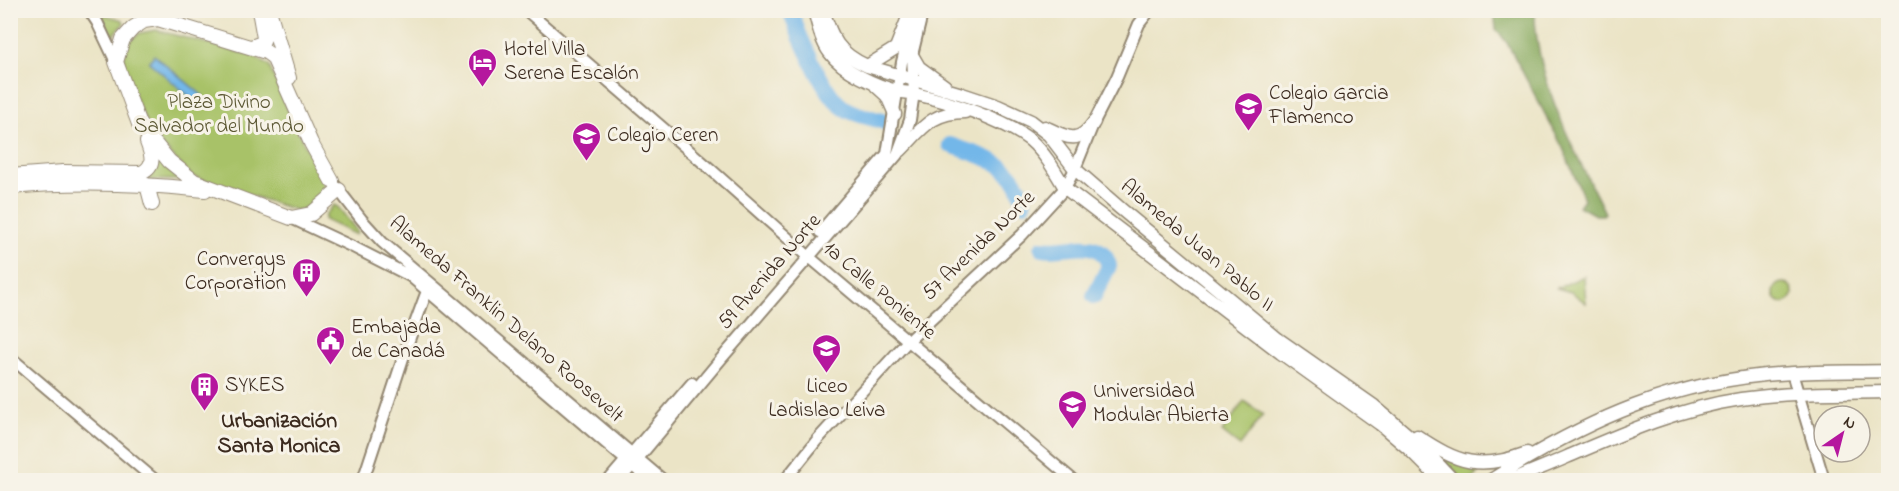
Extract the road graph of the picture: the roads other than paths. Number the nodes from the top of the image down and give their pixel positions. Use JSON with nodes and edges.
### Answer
{"nodes":[{"id":1,"x":89,"y":10,"type":"edge"},
{"id":2,"x":135,"y":10,"type":"edge"},
{"id":3,"x":259,"y":10,"type":"edge"},
{"id":4,"x":269,"y":10,"type":"edge"},
{"id":5,"x":526,"y":10,"type":"edge"},
{"id":6,"x":814,"y":10,"type":"edge"},
{"id":7,"x":823,"y":10,"type":"edge"},
{"id":8,"x":913,"y":10,"type":"edge"},
{"id":9,"x":923,"y":10,"type":"edge"},
{"id":10,"x":1150,"y":10,"type":"edge"},
{"id":11,"x":158,"y":19,"type":"junction"},
{"id":12,"x":251,"y":47,"type":"junction"},
{"id":13,"x":912,"y":55,"type":"junction"},
{"id":14,"x":116,"y":63,"type":"junction"},
{"id":15,"x":863,"y":71,"type":"junction"},
{"id":16,"x":899,"y":76,"type":"junction"},
{"id":17,"x":914,"y":87,"type":"junction"},
{"id":18,"x":897,"y":92,"type":"junction"},
{"id":19,"x":962,"y":94,"type":"junction"},
{"id":20,"x":971,"y":112,"type":"junction"},
{"id":21,"x":895,"y":114,"type":"junction"},
{"id":22,"x":300,"y":118,"type":"junction"},
{"id":23,"x":1031,"y":121,"type":"junction"},
{"id":24,"x":1095,"y":122,"type":"junction"},
{"id":25,"x":139,"y":124,"type":"junction"},
{"id":26,"x":900,"y":151,"type":"junction"},
{"id":27,"x":1075,"y":169,"type":"junction"},
{"id":28,"x":10,"y":176,"type":"edge"},
{"id":29,"x":147,"y":185,"type":"junction"},
{"id":30,"x":335,"y":186,"type":"junction"},
{"id":31,"x":10,"y":187,"type":"edge"},
{"id":32,"x":1065,"y":188,"type":"junction"},
{"id":33,"x":222,"y":192,"type":"junction"},
{"id":34,"x":152,"y":204,"type":"dead end"},
{"id":35,"x":291,"y":218,"type":"junction"},
{"id":36,"x":806,"y":254,"type":"junction"},
{"id":37,"x":427,"y":291,"type":"junction"},
{"id":38,"x":908,"y":341,"type":"junction"},
{"id":39,"x":10,"y":357,"type":"edge"},
{"id":40,"x":1888,"y":371,"type":"edge"},
{"id":41,"x":1792,"y":373,"type":"junction"},
{"id":42,"x":1888,"y":392,"type":"edge"},
{"id":43,"x":1798,"y":395,"type":"junction"},
{"id":44,"x":1374,"y":406,"type":"junction"},
{"id":45,"x":1380,"y":424,"type":"junction"},
{"id":46,"x":1550,"y":444,"type":"junction"},
{"id":47,"x":1566,"y":458,"type":"junction"},
{"id":48,"x":632,"y":460,"type":"junction"},
{"id":49,"x":1514,"y":476,"type":"edge"},
{"id":50,"x":155,"y":480,"type":"edge"},
{"id":51,"x":363,"y":480,"type":"edge"},
{"id":52,"x":609,"y":480,"type":"edge"},
{"id":53,"x":620,"y":480,"type":"edge"},
{"id":54,"x":649,"y":480,"type":"edge"},
{"id":55,"x":663,"y":480,"type":"edge"},
{"id":56,"x":785,"y":480,"type":"edge"},
{"id":57,"x":1073,"y":480,"type":"edge"},
{"id":58,"x":1429,"y":480,"type":"edge"},
{"id":59,"x":1440,"y":480,"type":"edge"},
{"id":60,"x":1453,"y":480,"type":"edge"},
{"id":61,"x":1491,"y":480,"type":"edge"},
{"id":62,"x":1532,"y":480,"type":"edge"},
{"id":63,"x":1824,"y":480,"type":"edge"}],
"edges":[{"from":1,"to":14,"type":"street"},
{"from":2,"to":11,"type":"street"},
{"from":3,"to":12,"type":"highway"},
{"from":4,"to":22,"type":"highway"},
{"from":5,"to":36,"type":"street","name":"1a Calle Poniente"},
{"from":6,"to":15,"type":"main road"},
{"from":7,"to":15,"type":"main road"},
{"from":8,"to":15,"type":"main road"},
{"from":8,"to":16,"type":"street","name":"59 Avenida Norte"},
{"from":9,"to":13,"type":"street","name":"59 Avenida Norte"},
{"from":10,"to":24,"type":"street","name":"57 Avenida Norte"},
{"from":11,"to":12,"type":"highway"},
{"from":11,"to":14,"type":"highway"},
{"from":12,"to":22,"type":"highway"},
{"from":13,"to":17,"type":"street","name":"59 Avenida Norte"},
{"from":13,"to":19,"type":"main road"},
{"from":14,"to":25,"type":"highway"},
{"from":15,"to":16,"type":"main road","name":"Alameda Juan Pablo II"},
{"from":15,"to":18,"type":"main road"},
{"from":15,"to":21,"type":"main road"},
{"from":16,"to":17,"type":"main road","name":"Alameda Juan Pablo II"},
{"from":16,"to":18,"type":"street","name":"59 Avenida Norte"},
{"from":17,"to":18,"type":"main road","name":"Alameda Juan Pablo II"},
{"from":17,"to":19,"type":"main road","name":"Alameda Juan Pablo II"},
{"from":17,"to":20,"type":"main road","name":"Alameda Juan Pablo II"},
{"from":17,"to":26,"type":"street","name":"59 Avenida Norte"},
{"from":18,"to":21,"type":"street","name":"59 Avenida Norte"},
{"from":19,"to":23,"type":"main road","name":"Alameda Juan Pablo II"},
{"from":20,"to":26,"type":"main road"},
{"from":20,"to":32,"type":"main road","name":"Alameda Juan Pablo II"},
{"from":21,"to":36,"type":"street","name":"59 Avenida Norte"},
{"from":22,"to":30,"type":"highway"},
{"from":23,"to":24,"type":"main road"},
{"from":23,"to":27,"type":"main road","name":"Alameda Juan Pablo II"},
{"from":24,"to":27,"type":"street","name":"57 Avenida Norte"},
{"from":25,"to":28,"type":"highway"},
{"from":25,"to":33,"type":"highway"},
{"from":26,"to":36,"type":"street","name":"59 Avenida Norte"},
{"from":27,"to":32,"type":"street","name":"57 Avenida Norte"},
{"from":27,"to":44,"type":"main road","name":"Alameda Juan Pablo II"},
{"from":29,"to":31,"type":"highway"},
{"from":29,"to":33,"type":"highway"},
{"from":29,"to":34,"type":"highway"},
{"from":30,"to":35,"type":"highway"},
{"from":30,"to":48,"type":"street","name":"Alameda Franklin Delano Roosevelt"},
{"from":32,"to":38,"type":"street","name":"57 Avenida Norte"},
{"from":32,"to":45,"type":"main road","name":"Alameda Juan Pablo II"},
{"from":33,"to":35,"type":"highway"},
{"from":35,"to":37,"type":"street","name":"Alameda Franklin Delano Roosevelt"},
{"from":36,"to":38,"type":"street","name":"1a Calle Poniente"},
{"from":36,"to":48,"type":"street","name":"59 Avenida Norte"},
{"from":37,"to":48,"type":"street","name":"Alameda Franklin Delano Roosevelt"},
{"from":37,"to":51,"type":"street"},
{"from":38,"to":56,"type":"street","name":"57 Avenida Norte"},
{"from":38,"to":57,"type":"street","name":"1a Calle Poniente"},
{"from":39,"to":50,"type":"street"},
{"from":40,"to":41,"type":"main road"},
{"from":41,"to":43,"type":"street"},
{"from":41,"to":46,"type":"main road"},
{"from":42,"to":43,"type":"main road"},
{"from":43,"to":47,"type":"main road"},
{"from":43,"to":63,"type":"street"},
{"from":44,"to":46,"type":"main road"},
{"from":44,"to":60,"type":"main road","name":"Alameda Juan Pablo II"},
{"from":45,"to":58,"type":"main road"},
{"from":45,"to":59,"type":"main road","name":"Alameda Juan Pablo II"},
{"from":46,"to":49,"type":"main road"},
{"from":47,"to":49,"type":"main road"},
{"from":47,"to":62,"type":"main road"},
{"from":48,"to":52,"type":"street"},
{"from":48,"to":53,"type":"street"},
{"from":48,"to":54,"type":"street","name":"Alameda Franklin Delano Roosevelt"},
{"from":48,"to":55,"type":"street","name":"Alameda Franklin Delano Roosevelt"},
{"from":49,"to":61,"type":"main road"}]}
